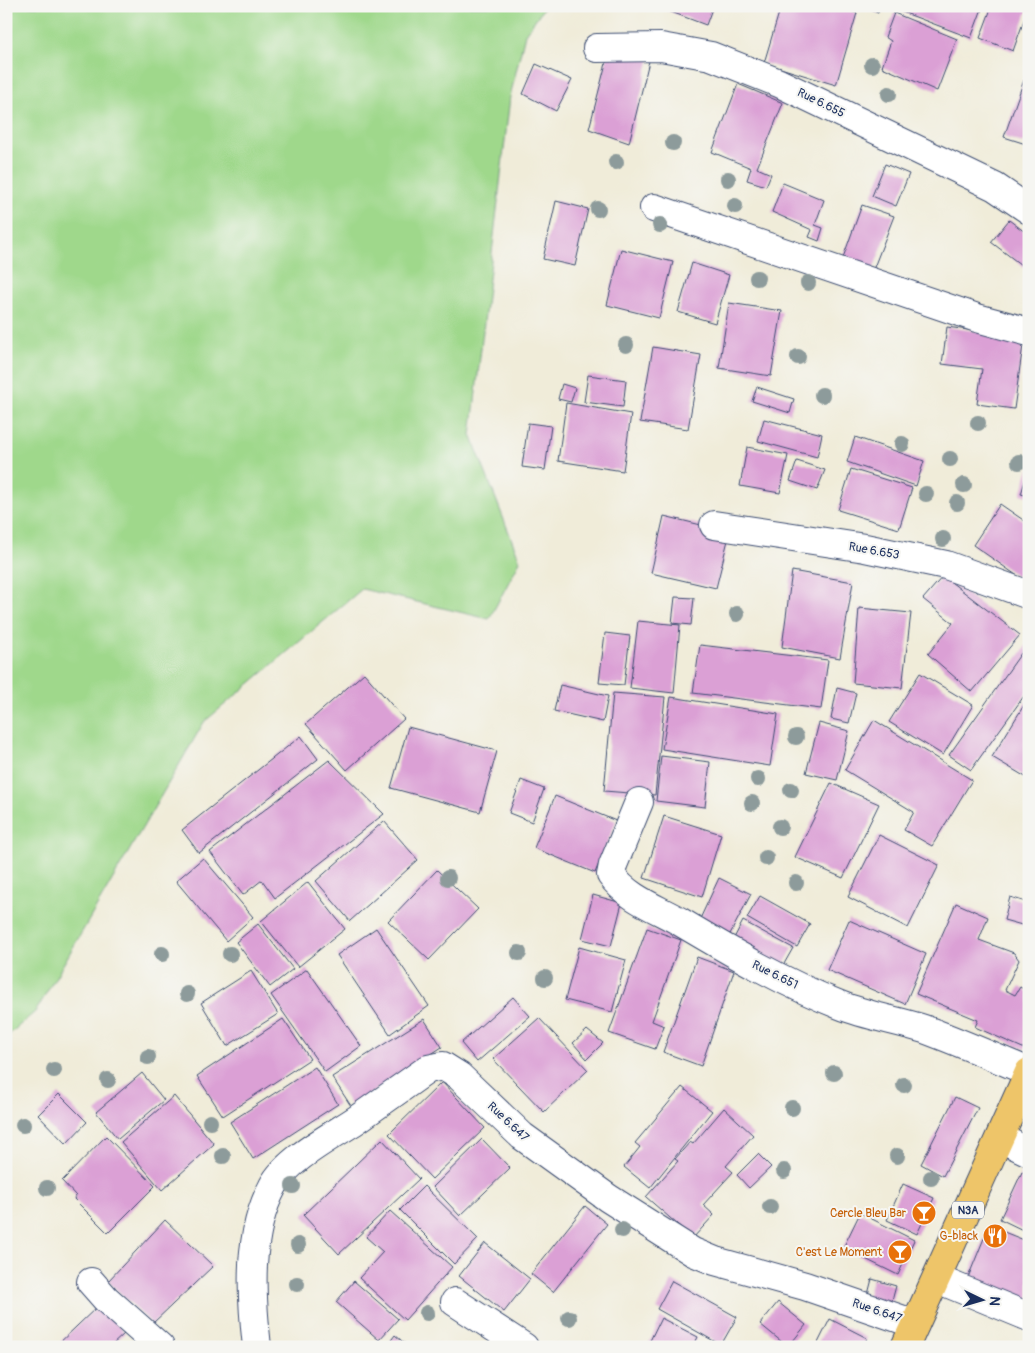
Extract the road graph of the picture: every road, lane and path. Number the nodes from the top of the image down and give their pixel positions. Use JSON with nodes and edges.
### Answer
{"nodes":[{"id":1,"x":597,"y":48,"type":"dead end"},
{"id":2,"x":654,"y":208,"type":"dead end"},
{"id":3,"x":1029,"y":210,"type":"edge"},
{"id":4,"x":1029,"y":332,"type":"edge"},
{"id":5,"x":714,"y":525,"type":"dead end"},
{"id":6,"x":1029,"y":595,"type":"edge"},
{"id":7,"x":640,"y":802,"type":"dead end"},
{"id":8,"x":1029,"y":1072,"type":"edge"},
{"id":9,"x":1000,"y":1138,"type":"junction"},
{"id":10,"x":1029,"y":1152,"type":"edge"},
{"id":11,"x":936,"y":1279,"type":"junction"},
{"id":12,"x":91,"y":1282,"type":"dead end"},
{"id":13,"x":455,"y":1302,"type":"dead end"},
{"id":14,"x":1029,"y":1317,"type":"edge"},
{"id":15,"x":910,"y":1335,"type":"edge"},
{"id":16,"x":160,"y":1347,"type":"edge"},
{"id":17,"x":257,"y":1347,"type":"edge"},
{"id":18,"x":524,"y":1347,"type":"edge"}],
"edges":[{"from":1,"to":3,"type":"street","name":"Rue 6.655"},
{"from":2,"to":4,"type":"street"},
{"from":5,"to":6,"type":"street","name":"Rue 6.653"},
{"from":7,"to":8,"type":"street","name":"Rue 6.651"},
{"from":8,"to":9,"type":"highway","number":"N3A"},
{"from":9,"to":10,"type":"street"},
{"from":9,"to":11,"type":"highway","number":"N3A"},
{"from":11,"to":14,"type":"street"},
{"from":11,"to":15,"type":"highway","number":"N3A"},
{"from":12,"to":16,"type":"street"},
{"from":13,"to":18,"type":"street"},
{"from":15,"to":17,"type":"street","name":"Rue 6.647"}]}
